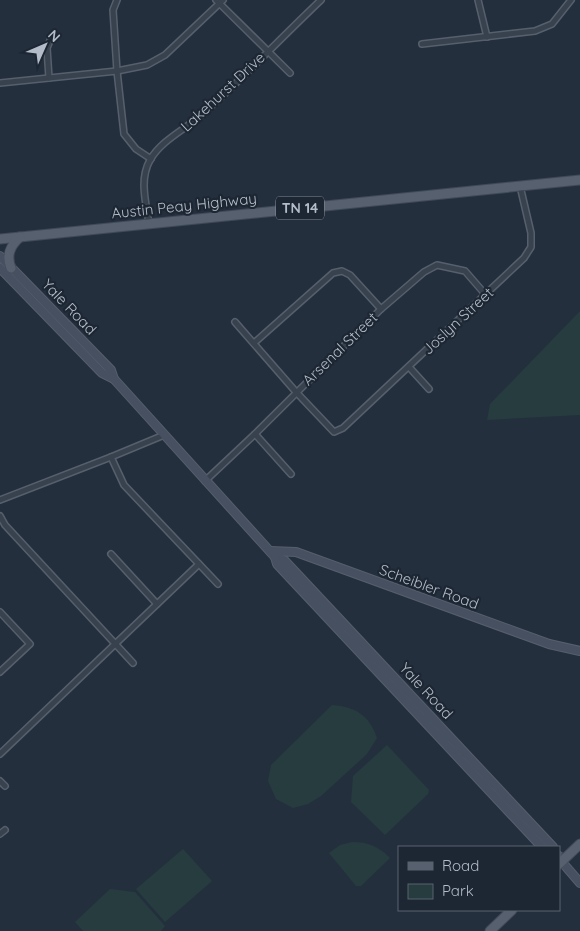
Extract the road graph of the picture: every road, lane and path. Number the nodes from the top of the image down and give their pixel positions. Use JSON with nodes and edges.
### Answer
{"nodes":[{"id":1,"x":117,"y":0,"type":"edge"},
{"id":2,"x":321,"y":0,"type":"edge"},
{"id":3,"x":478,"y":0,"type":"edge"},
{"id":4,"x":571,"y":0,"type":"edge"},
{"id":5,"x":220,"y":1,"type":"edge"},
{"id":6,"x":487,"y":37,"type":"junction"},
{"id":7,"x":51,"y":38,"type":"dead end"},
{"id":8,"x":422,"y":44,"type":"dead end"},
{"id":9,"x":268,"y":51,"type":"junction"},
{"id":10,"x":117,"y":71,"type":"junction"},
{"id":11,"x":290,"y":73,"type":"dead end"},
{"id":12,"x":49,"y":78,"type":"junction"},
{"id":13,"x":0,"y":83,"type":"edge"},
{"id":14,"x":151,"y":159,"type":"junction"},
{"id":15,"x":580,"y":180,"type":"edge"},
{"id":16,"x":520,"y":186,"type":"junction"},
{"id":17,"x":149,"y":224,"type":"junction"},
{"id":18,"x":20,"y":237,"type":"junction"},
{"id":19,"x":0,"y":239,"type":"edge"},
{"id":20,"x":0,"y":256,"type":"edge"},
{"id":21,"x":0,"y":268,"type":"edge"},
{"id":22,"x":11,"y":268,"type":"junction"},
{"id":23,"x":486,"y":294,"type":"junction"},
{"id":24,"x":382,"y":309,"type":"junction"},
{"id":25,"x":235,"y":322,"type":"dead end"},
{"id":26,"x":254,"y":343,"type":"junction"},
{"id":27,"x":409,"y":366,"type":"junction"},
{"id":28,"x":114,"y":379,"type":"junction"},
{"id":29,"x":429,"y":389,"type":"dead end"},
{"id":30,"x":296,"y":392,"type":"junction"},
{"id":31,"x":255,"y":434,"type":"junction"},
{"id":32,"x":164,"y":435,"type":"junction"},
{"id":33,"x":112,"y":457,"type":"junction"},
{"id":34,"x":291,"y":474,"type":"dead end"},
{"id":35,"x":205,"y":480,"type":"junction"},
{"id":36,"x":0,"y":500,"type":"edge"},
{"id":37,"x":0,"y":516,"type":"edge"},
{"id":38,"x":111,"y":554,"type":"dead end"},
{"id":39,"x":273,"y":554,"type":"junction"},
{"id":40,"x":198,"y":564,"type":"junction"},
{"id":41,"x":218,"y":584,"type":"dead end"},
{"id":42,"x":157,"y":604,"type":"junction"},
{"id":43,"x":0,"y":612,"type":"edge"},
{"id":44,"x":116,"y":644,"type":"junction"},
{"id":45,"x":580,"y":651,"type":"edge"},
{"id":46,"x":133,"y":663,"type":"dead end"},
{"id":47,"x":0,"y":672,"type":"edge"},
{"id":48,"x":0,"y":754,"type":"edge"},
{"id":49,"x":0,"y":781,"type":"edge"},
{"id":50,"x":6,"y":786,"type":"dead end"},
{"id":51,"x":5,"y":830,"type":"dead end"},
{"id":52,"x":0,"y":834,"type":"edge"},
{"id":53,"x":580,"y":844,"type":"edge"},
{"id":54,"x":541,"y":846,"type":"edge"},
{"id":55,"x":553,"y":846,"type":"edge"},
{"id":56,"x":560,"y":860,"type":"edge"},
{"id":57,"x":560,"y":862,"type":"edge"},
{"id":58,"x":580,"y":883,"type":"edge"},
{"id":59,"x":511,"y":911,"type":"edge"},
{"id":60,"x":490,"y":931,"type":"edge"}],
"edges":[{"from":1,"to":10,"type":"street"},
{"from":2,"to":9,"type":"street","name":"Lakehurst Drive"},
{"from":3,"to":6,"type":"street"},
{"from":4,"to":6,"type":"street"},
{"from":5,"to":9,"type":"street"},
{"from":5,"to":10,"type":"street"},
{"from":6,"to":8,"type":"street"},
{"from":7,"to":12,"type":"street"},
{"from":9,"to":11,"type":"street"},
{"from":9,"to":14,"type":"street","name":"Lakehurst Drive"},
{"from":10,"to":12,"type":"street"},
{"from":10,"to":14,"type":"street"},
{"from":12,"to":13,"type":"street"},
{"from":14,"to":17,"type":"street","name":"Lakehurst Drive"},
{"from":15,"to":16,"type":"main road","name":"Austin Peay Highway","number":"TN 14"},
{"from":16,"to":17,"type":"main road","name":"Austin Peay Highway","number":"TN 14"},
{"from":16,"to":23,"type":"street","name":"Joslyn Street"},
{"from":17,"to":18,"type":"main road","name":"Austin Peay Highway","number":"TN 14"},
{"from":18,"to":19,"type":"main road","name":"Austin Peay Highway","number":"TN 14"},
{"from":18,"to":22,"type":"main road"},
{"from":20,"to":22,"type":"main road","name":"Yale Road"},
{"from":21,"to":28,"type":"main road","name":"Yale Road"},
{"from":22,"to":28,"type":"main road","name":"Yale Road"},
{"from":23,"to":24,"type":"street","name":"Arsenal Street"},
{"from":23,"to":27,"type":"street","name":"Joslyn Street"},
{"from":24,"to":26,"type":"street"},
{"from":24,"to":30,"type":"street","name":"Arsenal Street"},
{"from":25,"to":26,"type":"street"},
{"from":26,"to":30,"type":"street"},
{"from":27,"to":29,"type":"street"},
{"from":27,"to":30,"type":"street","name":"Joslyn Street"},
{"from":28,"to":32,"type":"main road","name":"Yale Road"},
{"from":30,"to":31,"type":"street","name":"Arsenal Street"},
{"from":31,"to":34,"type":"street"},
{"from":31,"to":35,"type":"street","name":"Arsenal Street"},
{"from":32,"to":33,"type":"street"},
{"from":32,"to":35,"type":"main road","name":"Yale Road"},
{"from":33,"to":36,"type":"street"},
{"from":33,"to":40,"type":"street"},
{"from":35,"to":39,"type":"main road","name":"Yale Road"},
{"from":37,"to":44,"type":"street"},
{"from":38,"to":42,"type":"street"},
{"from":39,"to":45,"type":"main road","name":"Scheibler Road"},
{"from":39,"to":54,"type":"main road","name":"Yale Road"},
{"from":39,"to":55,"type":"main road","name":"Yale Road"},
{"from":40,"to":41,"type":"street"},
{"from":40,"to":42,"type":"street"},
{"from":42,"to":44,"type":"street"},
{"from":43,"to":47,"type":"street"},
{"from":44,"to":46,"type":"street"},
{"from":44,"to":48,"type":"street"},
{"from":49,"to":50,"type":"street"},
{"from":51,"to":52,"type":"street"},
{"from":53,"to":56,"type":"main road"},
{"from":57,"to":58,"type":"main road"},
{"from":59,"to":60,"type":"main road"}]}
